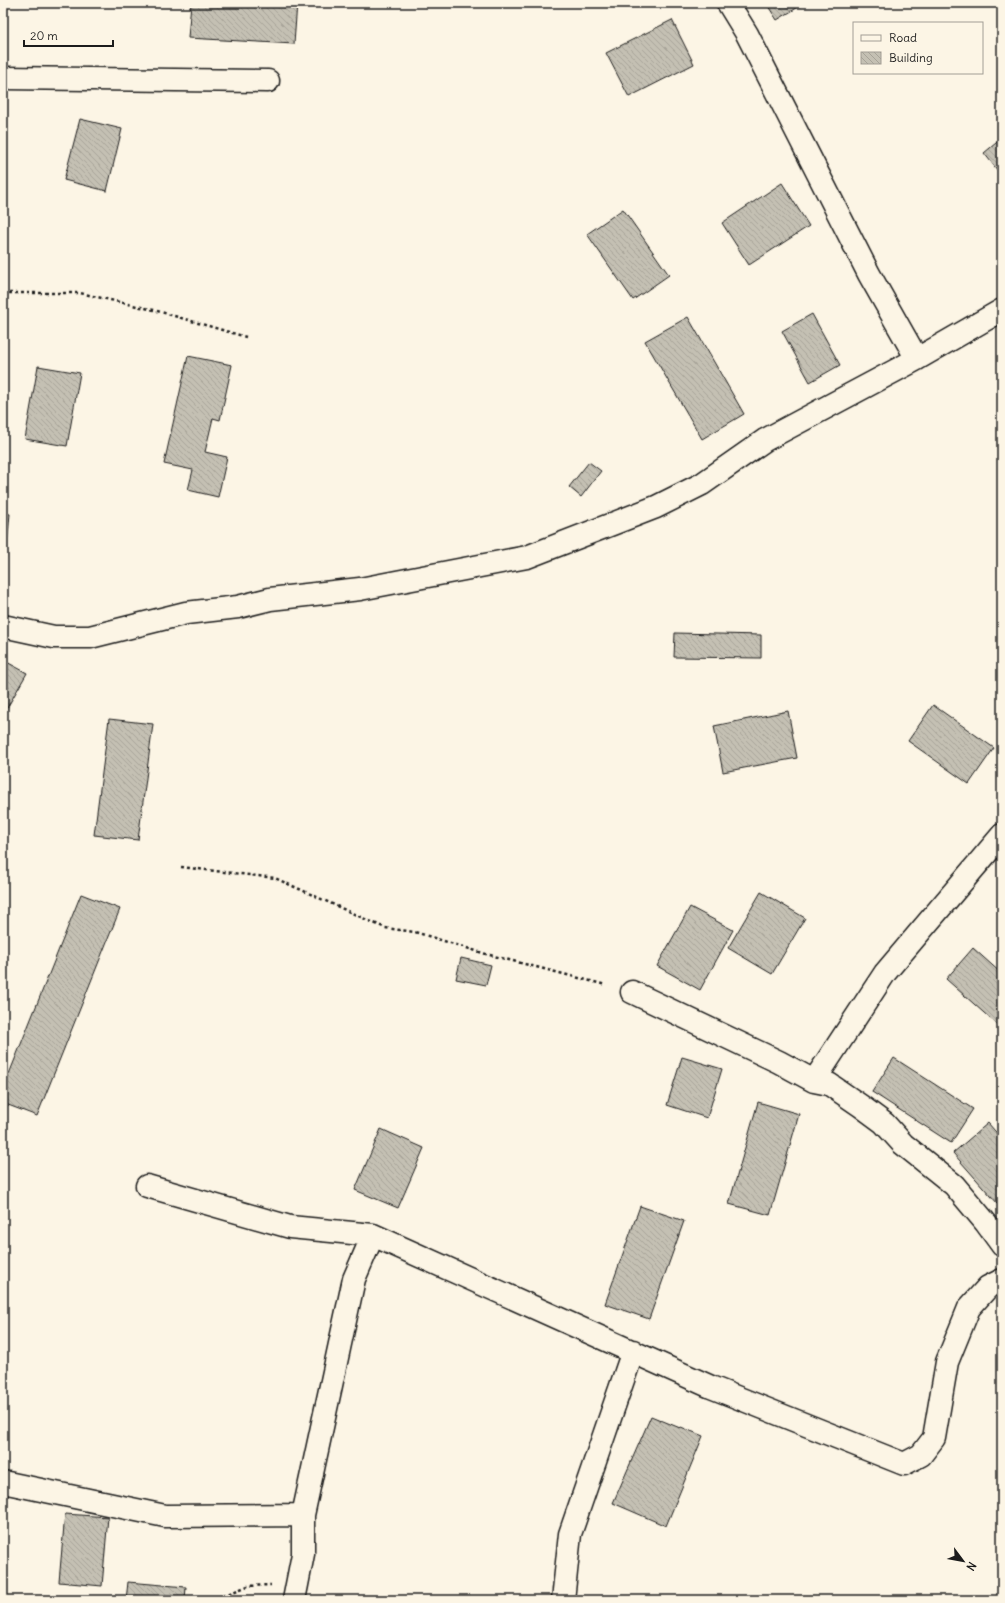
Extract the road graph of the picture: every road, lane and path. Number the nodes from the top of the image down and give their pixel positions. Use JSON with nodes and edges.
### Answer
{"nodes":[{"id":1,"x":728,"y":3,"type":"edge"},
{"id":2,"x":3,"y":78,"type":"edge"},
{"id":3,"x":268,"y":81,"type":"dead end"},
{"id":4,"x":3,"y":293,"type":"edge"},
{"id":5,"x":1002,"y":310,"type":"edge"},
{"id":6,"x":246,"y":337,"type":"dead end"},
{"id":7,"x":916,"y":359,"type":"junction"},
{"id":8,"x":3,"y":626,"type":"edge"},
{"id":9,"x":1002,"y":835,"type":"edge"},
{"id":10,"x":181,"y":867,"type":"dead end"},
{"id":11,"x":632,"y":992,"type":"joint"},
{"id":12,"x":814,"y":1081,"type":"junction"},
{"id":13,"x":147,"y":1186,"type":"dead end"},
{"id":14,"x":373,"y":1235,"type":"junction"},
{"id":15,"x":1002,"y":1245,"type":"edge"},
{"id":16,"x":1002,"y":1280,"type":"edge"},
{"id":17,"x":633,"y":1351,"type":"junction"},
{"id":18,"x":3,"y":1482,"type":"edge"},
{"id":19,"x":303,"y":1515,"type":"junction"},
{"id":20,"x":296,"y":1591,"type":"edge"},
{"id":21,"x":212,"y":1600,"type":"edge"},
{"id":22,"x":563,"y":1600,"type":"edge"}],
"edges":[{"from":1,"to":7,"type":"street"},
{"from":2,"to":3,"type":"street"},
{"from":4,"to":6,"type":"path"},
{"from":5,"to":7,"type":"street"},
{"from":7,"to":8,"type":"street"},
{"from":9,"to":12,"type":"street"},
{"from":10,"to":11,"type":"path"},
{"from":11,"to":12,"type":"street"},
{"from":12,"to":15,"type":"street"},
{"from":13,"to":14,"type":"street"},
{"from":14,"to":17,"type":"street"},
{"from":14,"to":19,"type":"street"},
{"from":16,"to":17,"type":"street"},
{"from":17,"to":22,"type":"street"},
{"from":18,"to":19,"type":"street"},
{"from":19,"to":20,"type":"street"},
{"from":20,"to":21,"type":"path"}]}
